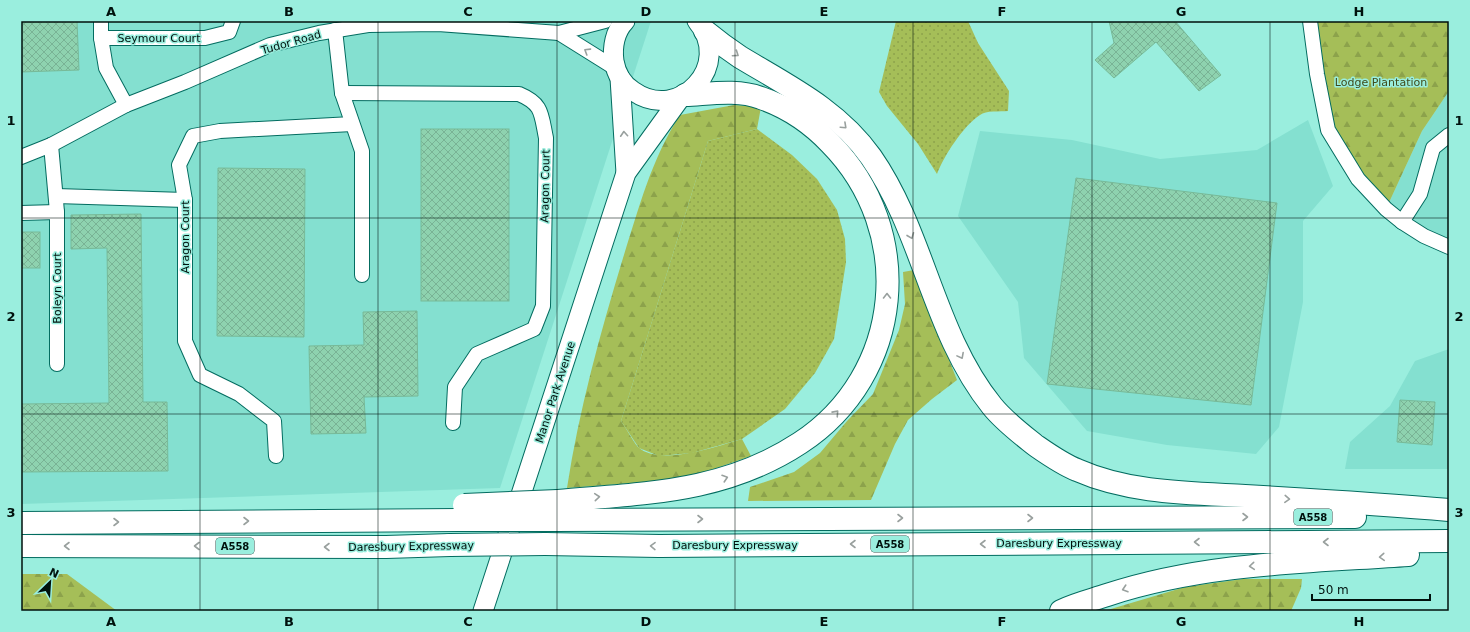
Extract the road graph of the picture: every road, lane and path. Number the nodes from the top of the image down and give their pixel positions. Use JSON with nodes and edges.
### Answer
{"nodes":[{"id":1,"x":101,"y":21,"type":"edge"},
{"id":2,"x":234,"y":21,"type":"edge"},
{"id":3,"x":605,"y":21,"type":"edge"},
{"id":4,"x":625,"y":21,"type":"edge"},
{"id":5,"x":1310,"y":21,"type":"edge"},
{"id":6,"x":438,"y":22,"type":"edge"},
{"id":7,"x":701,"y":25,"type":"edge"},
{"id":8,"x":335,"y":30,"type":"junction"},
{"id":9,"x":560,"y":33,"type":"junction"},
{"id":10,"x":101,"y":38,"type":"junction"},
{"id":11,"x":618,"y":73,"type":"junction"},
{"id":12,"x":342,"y":93,"type":"junction"},
{"id":13,"x":683,"y":96,"type":"junction"},
{"id":14,"x":126,"y":105,"type":"junction"},
{"id":15,"x":352,"y":124,"type":"junction"},
{"id":16,"x":1449,"y":134,"type":"edge"},
{"id":17,"x":51,"y":145,"type":"junction"},
{"id":18,"x":21,"y":156,"type":"edge"},
{"id":19,"x":626,"y":173,"type":"junction"},
{"id":20,"x":56,"y":196,"type":"junction"},
{"id":21,"x":185,"y":200,"type":"junction"},
{"id":22,"x":57,"y":212,"type":"junction"},
{"id":23,"x":21,"y":213,"type":"edge"},
{"id":24,"x":1402,"y":222,"type":"junction"},
{"id":25,"x":1449,"y":247,"type":"edge"},
{"id":26,"x":362,"y":275,"type":"dead end"},
{"id":27,"x":57,"y":364,"type":"dead end"},
{"id":28,"x":453,"y":423,"type":"dead end"},
{"id":29,"x":276,"y":456,"type":"dead end"},
{"id":30,"x":555,"y":510,"type":"junction"},
{"id":31,"x":1449,"y":510,"type":"edge"},
{"id":32,"x":1449,"y":516,"type":"edge"},
{"id":33,"x":21,"y":523,"type":"edge"},
{"id":34,"x":1449,"y":541,"type":"edge"},
{"id":35,"x":21,"y":546,"type":"edge"},
{"id":36,"x":1449,"y":552,"type":"edge"},
{"id":37,"x":483,"y":611,"type":"edge"},
{"id":38,"x":1061,"y":611,"type":"edge"}],
"edges":[{"from":1,"to":10,"type":"street","name":"Seymour Court"},
{"from":2,"to":10,"type":"street","name":"Seymour Court"},
{"from":3,"to":9,"type":"street","name":"Tudor Road"},
{"from":4,"to":11,"type":"street","name":"Manor Park Avenue"},
{"from":5,"to":24,"type":"street"},
{"from":6,"to":8,"type":"street","name":"Tudor Road"},
{"from":6,"to":9,"type":"street","name":"Tudor Road"},
{"from":7,"to":13,"type":"street","name":"Manor Park Avenue"},
{"from":7,"to":31,"type":"main road","one_way":true},
{"from":8,"to":12,"type":"street"},
{"from":8,"to":14,"type":"street","name":"Tudor Road"},
{"from":11,"to":9,"type":"street","name":"Tudor Road","one_way":true},
{"from":10,"to":14,"type":"street","name":"Seymour Court"},
{"from":11,"to":13,"type":"street"},
{"from":19,"to":11,"type":"street","name":"Manor Park Avenue","one_way":true},
{"from":12,"to":15,"type":"street"},
{"from":12,"to":28,"type":"street","name":"Aragon Court"},
{"from":13,"to":19,"type":"street","name":"Manor Park Avenue"},
{"from":30,"to":13,"type":"main road","one_way":true},
{"from":14,"to":17,"type":"street","name":"Tudor Road"},
{"from":15,"to":21,"type":"street","name":"Aragon Court"},
{"from":15,"to":26,"type":"street"},
{"from":16,"to":24,"type":"street"},
{"from":17,"to":18,"type":"street","name":"Tudor Road"},
{"from":17,"to":20,"type":"street","name":"Boleyn Court"},
{"from":19,"to":37,"type":"street","name":"Manor Park Avenue"},
{"from":20,"to":21,"type":"street"},
{"from":20,"to":22,"type":"street","name":"Boleyn Court"},
{"from":21,"to":29,"type":"street","name":"Aragon Court"},
{"from":22,"to":23,"type":"street"},
{"from":22,"to":27,"type":"street","name":"Boleyn Court"},
{"from":24,"to":25,"type":"street"},
{"from":30,"to":32,"type":"main road","number":"A558","one_way":true},
{"from":33,"to":30,"type":"main road","one_way":true,"bridge":true},
{"from":34,"to":35,"type":"main road","name":"Daresbury Expressway","number":"A558","one_way":true,"bridge":true},
{"from":36,"to":38,"type":"main road","one_way":true}]}
